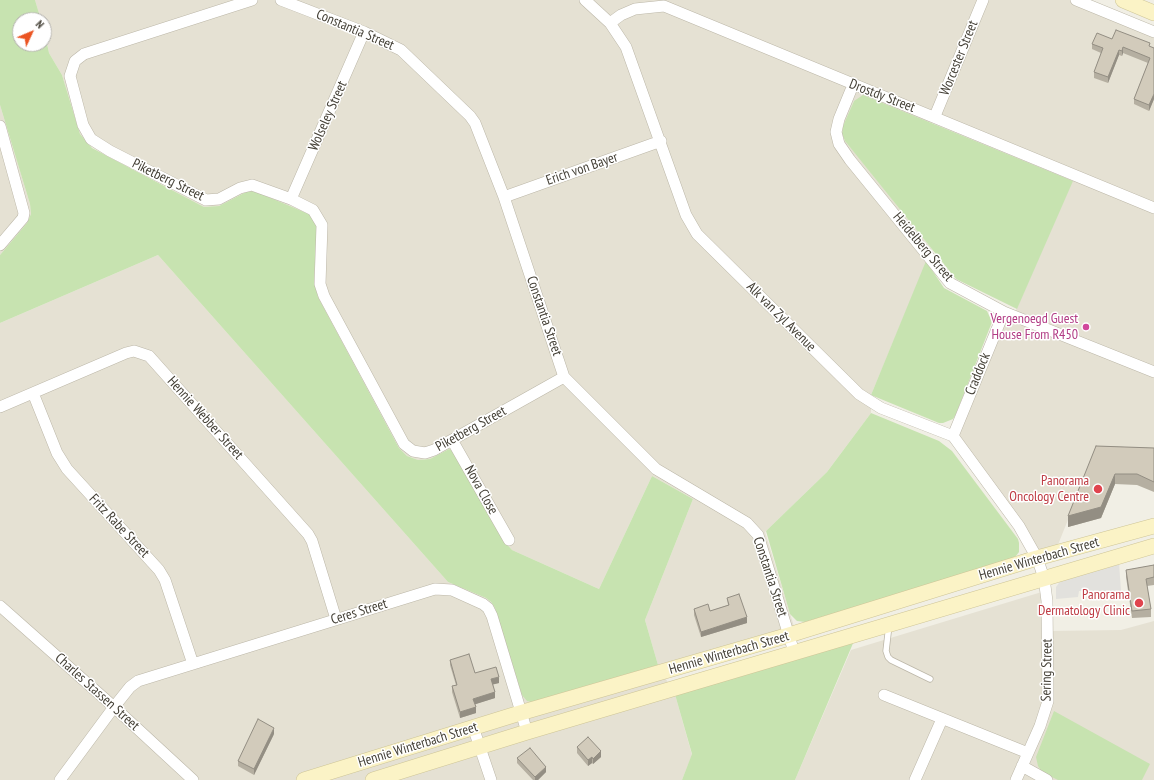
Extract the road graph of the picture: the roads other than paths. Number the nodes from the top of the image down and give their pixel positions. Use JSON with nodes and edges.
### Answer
{"nodes":[{"id":1,"x":252,"y":0,"type":"edge"},
{"id":2,"x":281,"y":0,"type":"edge"},
{"id":3,"x":585,"y":0,"type":"edge"},
{"id":4,"x":983,"y":0,"type":"edge"},
{"id":5,"x":1076,"y":0,"type":"edge"},
{"id":6,"x":1123,"y":0,"type":"edge"},
{"id":7,"x":1154,"y":13,"type":"edge"},
{"id":8,"x":610,"y":23,"type":"junction"},
{"id":9,"x":364,"y":32,"type":"junction"},
{"id":10,"x":1154,"y":32,"type":"edge"},
{"id":11,"x":853,"y":85,"type":"junction"},
{"id":12,"x":935,"y":116,"type":"junction"},
{"id":13,"x":0,"y":126,"type":"edge"},
{"id":14,"x":661,"y":141,"type":"junction"},
{"id":15,"x":504,"y":197,"type":"junction"},
{"id":16,"x":291,"y":199,"type":"junction"},
{"id":17,"x":1154,"y":208,"type":"edge"},
{"id":18,"x":0,"y":245,"type":"edge"},
{"id":19,"x":1004,"y":312,"type":"junction"},
{"id":20,"x":1154,"y":372,"type":"edge"},
{"id":21,"x":564,"y":376,"type":"junction"},
{"id":22,"x":33,"y":393,"type":"junction"},
{"id":23,"x":0,"y":407,"type":"edge"},
{"id":24,"x":953,"y":436,"type":"junction"},
{"id":25,"x":452,"y":440,"type":"junction"},
{"id":26,"x":1154,"y":526,"type":"edge"},
{"id":27,"x":509,"y":540,"type":"dead end"},
{"id":28,"x":1154,"y":546,"type":"edge"},
{"id":29,"x":1037,"y":558,"type":"junction"},
{"id":30,"x":1044,"y":578,"type":"junction"},
{"id":31,"x":1,"y":610,"type":"edge"},
{"id":32,"x":336,"y":619,"type":"junction"},
{"id":33,"x":889,"y":625,"type":"junction"},
{"id":34,"x":789,"y":635,"type":"junction"},
{"id":35,"x":794,"y":652,"type":"junction"},
{"id":36,"x":193,"y":664,"type":"junction"},
{"id":37,"x":930,"y":679,"type":"dead end"},
{"id":38,"x":884,"y":695,"type":"dead end"},
{"id":39,"x":114,"y":707,"type":"junction"},
{"id":40,"x":520,"y":713,"type":"junction"},
{"id":41,"x":942,"y":719,"type":"junction"},
{"id":42,"x":474,"y":727,"type":"junction"},
{"id":43,"x":527,"y":732,"type":"junction"},
{"id":44,"x":481,"y":747,"type":"junction"},
{"id":45,"x":1028,"y":753,"type":"junction"},
{"id":46,"x":1022,"y":766,"type":"junction"},
{"id":47,"x":60,"y":780,"type":"edge"},
{"id":48,"x":193,"y":780,"type":"edge"},
{"id":49,"x":304,"y":780,"type":"edge"},
{"id":50,"x":373,"y":780,"type":"edge"},
{"id":51,"x":491,"y":780,"type":"edge"},
{"id":52,"x":915,"y":780,"type":"edge"},
{"id":53,"x":1016,"y":780,"type":"edge"},
{"id":54,"x":1047,"y":780,"type":"edge"}],
"edges":[{"from":1,"to":16,"type":"street","name":"Piketberg Street"},
{"from":2,"to":9,"type":"street","name":"Constantia Street"},
{"from":3,"to":8,"type":"street","name":"Alk van Zyl Avenue"},
{"from":4,"to":12,"type":"street","name":"Worcester Street"},
{"from":5,"to":10,"type":"street"},
{"from":6,"to":7,"type":"street"},
{"from":8,"to":11,"type":"street","name":"Drostdy Street"},
{"from":8,"to":14,"type":"street","name":"Alk van Zyl Avenue"},
{"from":9,"to":15,"type":"street","name":"Constantia Street"},
{"from":9,"to":16,"type":"street","name":"Wolseley Street"},
{"from":11,"to":12,"type":"street","name":"Drostdy Street"},
{"from":11,"to":19,"type":"street","name":"Heidelberg Street"},
{"from":12,"to":17,"type":"street","name":"Drostdy Street"},
{"from":13,"to":18,"type":"street"},
{"from":14,"to":15,"type":"street","name":"Erich von Bayer"},
{"from":14,"to":24,"type":"street","name":"Alk van Zyl Avenue"},
{"from":15,"to":21,"type":"street","name":"Constantia Street"},
{"from":16,"to":25,"type":"street","name":"Piketberg Street"},
{"from":19,"to":20,"type":"street","name":"Heidelberg Street"},
{"from":19,"to":24,"type":"street","name":"Craddock"},
{"from":21,"to":25,"type":"street","name":"Piketberg Street"},
{"from":21,"to":34,"type":"street","name":"Constantia Street"},
{"from":22,"to":23,"type":"street","name":"Hennie Webber Street"},
{"from":22,"to":32,"type":"street","name":"Hennie Webber Street"},
{"from":22,"to":36,"type":"street","name":"Fritz Rabe Street"},
{"from":24,"to":29,"type":"street"},
{"from":25,"to":27,"type":"street","name":"Nova Close"},
{"from":26,"to":29,"type":"street","name":"Hennie Winterbach Street"},
{"from":28,"to":30,"type":"street","name":"Hennie Winterbach Street"},
{"from":29,"to":30,"type":"street"},
{"from":29,"to":34,"type":"street","name":"Hennie Winterbach Street"},
{"from":30,"to":33,"type":"street","name":"Hennie Winterbach Street"},
{"from":30,"to":45,"type":"street","name":"Sering Street"},
{"from":31,"to":39,"type":"street","name":"Charles Stassen Street"},
{"from":32,"to":36,"type":"street","name":"Ceres Street"},
{"from":32,"to":40,"type":"street","name":"Ceres Street"},
{"from":33,"to":35,"type":"street","name":"Hennie Winterbach Street"},
{"from":33,"to":37,"type":"lane"},
{"from":34,"to":35,"type":"street","name":"Constantia Street"},
{"from":34,"to":40,"type":"street","name":"Hennie Winterbach Street"},
{"from":35,"to":43,"type":"street","name":"Hennie Winterbach Street"},
{"from":36,"to":39,"type":"street","name":"Ceres Street"},
{"from":38,"to":41,"type":"street"},
{"from":39,"to":47,"type":"street","name":"Ceres Street"},
{"from":39,"to":48,"type":"street","name":"Charles Stassen Street"},
{"from":40,"to":42,"type":"street","name":"Hennie Winterbach Street"},
{"from":40,"to":43,"type":"street","name":"Ceres Street"},
{"from":41,"to":45,"type":"street"},
{"from":41,"to":52,"type":"street"},
{"from":42,"to":44,"type":"street"},
{"from":42,"to":49,"type":"street","name":"Hennie Winterbach Street"},
{"from":43,"to":44,"type":"street","name":"Hennie Winterbach Street"},
{"from":44,"to":50,"type":"street","name":"Hennie Winterbach Street"},
{"from":44,"to":51,"type":"street"},
{"from":45,"to":46,"type":"street","name":"Sering Street"},
{"from":46,"to":53,"type":"street","name":"Sering Street"},
{"from":46,"to":54,"type":"street"}]}
